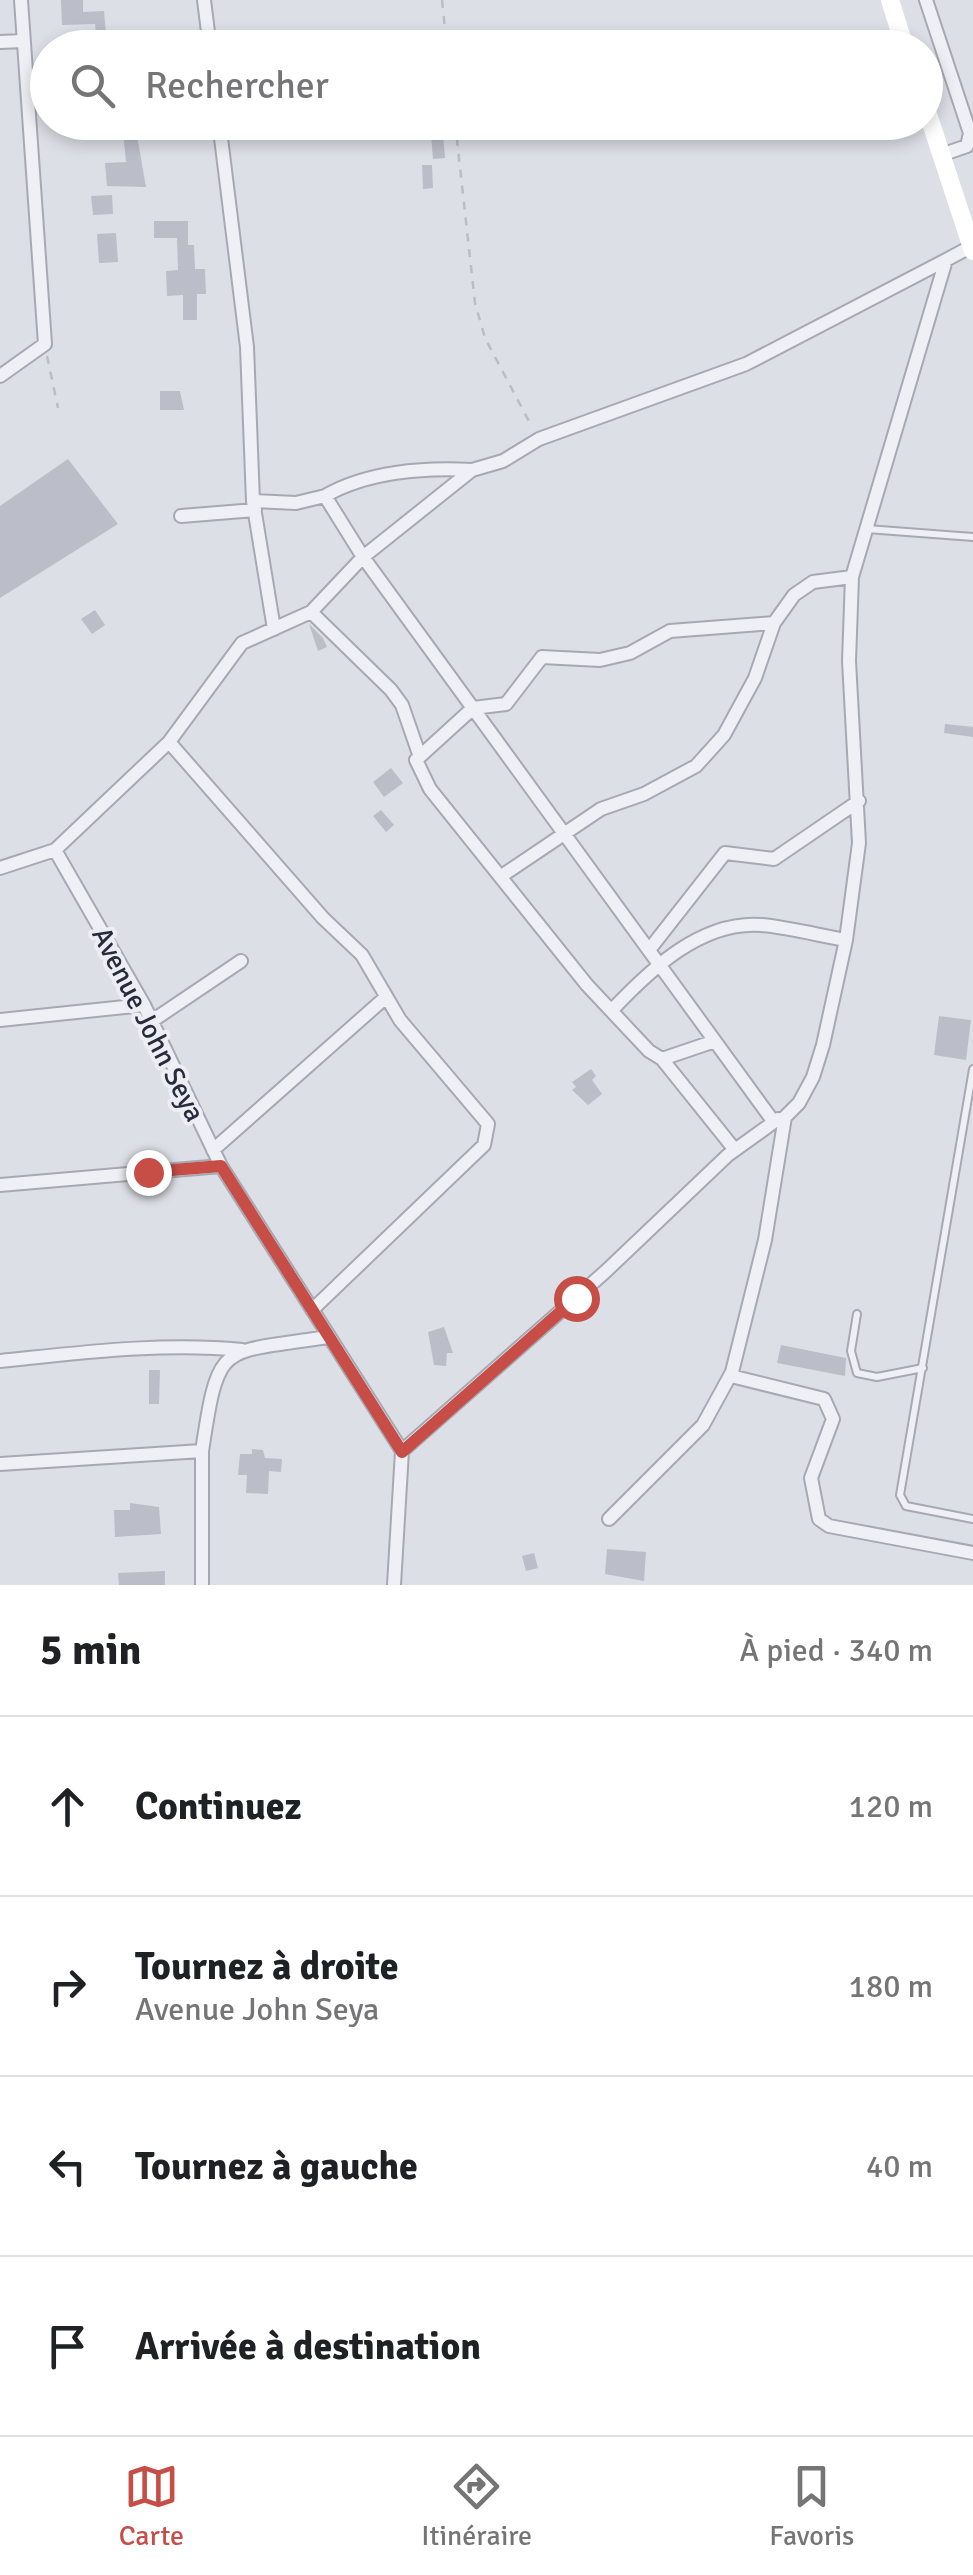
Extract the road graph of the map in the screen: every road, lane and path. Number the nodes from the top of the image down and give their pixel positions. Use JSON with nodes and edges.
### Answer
{"nodes":[{"id":1,"x":21,"y":0,"type":"edge"},
{"id":2,"x":204,"y":0,"type":"edge"},
{"id":3,"x":442,"y":0,"type":"edge"},
{"id":4,"x":890,"y":0,"type":"edge"},
{"id":5,"x":926,"y":0,"type":"edge"},
{"id":6,"x":208,"y":30,"type":"edge"},
{"id":7,"x":445,"y":30,"type":"edge"},
{"id":8,"x":900,"y":30,"type":"edge"},
{"id":9,"x":936,"y":30,"type":"edge"},
{"id":10,"x":23,"y":41,"type":"junction"},
{"id":11,"x":0,"y":42,"type":"edge"},
{"id":12,"x":943,"y":51,"type":"edge"},
{"id":13,"x":30,"y":137,"type":"edge"},
{"id":14,"x":30,"y":140,"type":"edge"},
{"id":15,"x":221,"y":140,"type":"edge"},
{"id":16,"x":457,"y":140,"type":"edge"},
{"id":17,"x":936,"y":140,"type":"edge"},
{"id":18,"x":941,"y":155,"type":"junction"},
{"id":19,"x":968,"y":220,"type":"edge"},
{"id":20,"x":972,"y":248,"type":"edge"},
{"id":21,"x":946,"y":260,"type":"junction"},
{"id":22,"x":45,"y":344,"type":"junction"},
{"id":23,"x":0,"y":376,"type":"edge"},
{"id":24,"x":58,"y":408,"type":"dead end"},
{"id":25,"x":538,"y":438,"type":"junction"},
{"id":26,"x":472,"y":470,"type":"junction"},
{"id":27,"x":324,"y":496,"type":"junction"},
{"id":28,"x":254,"y":505,"type":"junction"},
{"id":29,"x":181,"y":516,"type":"dead end"},
{"id":30,"x":865,"y":529,"type":"junction"},
{"id":31,"x":973,"y":536,"type":"edge"},
{"id":32,"x":362,"y":557,"type":"junction"},
{"id":33,"x":852,"y":576,"type":"junction"},
{"id":34,"x":311,"y":612,"type":"junction"},
{"id":35,"x":774,"y":623,"type":"junction"},
{"id":36,"x":274,"y":630,"type":"junction"},
{"id":37,"x":473,"y":708,"type":"junction"},
{"id":38,"x":169,"y":742,"type":"junction"},
{"id":39,"x":419,"y":754,"type":"junction"},
{"id":40,"x":859,"y":801,"type":"junction"},
{"id":41,"x":566,"y":836,"type":"junction"},
{"id":42,"x":54,"y":850,"type":"junction"},
{"id":43,"x":0,"y":868,"type":"edge"},
{"id":44,"x":503,"y":875,"type":"junction"},
{"id":45,"x":846,"y":940,"type":"junction"},
{"id":46,"x":654,"y":956,"type":"junction"},
{"id":47,"x":241,"y":961,"type":"dead end"},
{"id":48,"x":386,"y":997,"type":"junction"},
{"id":49,"x":144,"y":1005,"type":"junction"},
{"id":50,"x":612,"y":1010,"type":"junction"},
{"id":51,"x":0,"y":1020,"type":"edge"},
{"id":52,"x":152,"y":1021,"type":"junction"},
{"id":53,"x":715,"y":1041,"type":"junction"},
{"id":54,"x":662,"y":1059,"type":"junction"},
{"id":55,"x":973,"y":1068,"type":"edge"},
{"id":56,"x":779,"y":1119,"type":"junction"},
{"id":57,"x":214,"y":1150,"type":"junction"},
{"id":58,"x":734,"y":1150,"type":"junction"},
{"id":59,"x":221,"y":1166,"type":"junction"},
{"id":60,"x":0,"y":1185,"type":"edge"},
{"id":61,"x":312,"y":1310,"type":"junction"},
{"id":62,"x":857,"y":1314,"type":"dead end"},
{"id":63,"x":328,"y":1337,"type":"junction"},
{"id":64,"x":242,"y":1350,"type":"junction"},
{"id":65,"x":0,"y":1361,"type":"edge"},
{"id":66,"x":923,"y":1368,"type":"junction"},
{"id":67,"x":732,"y":1372,"type":"junction"},
{"id":68,"x":202,"y":1451,"type":"junction"},
{"id":69,"x":402,"y":1452,"type":"junction"},
{"id":70,"x":0,"y":1464,"type":"edge"},
{"id":71,"x":609,"y":1519,"type":"dead end"},
{"id":72,"x":973,"y":1519,"type":"edge"},
{"id":73,"x":973,"y":1552,"type":"edge"},
{"id":74,"x":202,"y":1585,"type":"edge"},
{"id":75,"x":394,"y":1585,"type":"edge"}],
"edges":[{"from":1,"to":10,"type":"street"},
{"from":2,"to":6,"type":"street"},
{"from":3,"to":7,"type":"path"},
{"from":4,"to":8,"type":"street"},
{"from":5,"to":9,"type":"street"},
{"from":10,"to":11,"type":"street"},
{"from":10,"to":13,"type":"street"},
{"from":12,"to":18,"type":"street"},
{"from":14,"to":22,"type":"street"},
{"from":15,"to":28,"type":"street"},
{"from":16,"to":25,"type":"path"},
{"from":17,"to":18,"type":"street"},
{"from":18,"to":19,"type":"street"},
{"from":19,"to":20,"type":"street"},
{"from":20,"to":21,"type":"street"},
{"from":21,"to":25,"type":"street"},
{"from":21,"to":30,"type":"street"},
{"from":22,"to":23,"type":"street"},
{"from":22,"to":24,"type":"path"},
{"from":25,"to":26,"type":"street"},
{"from":26,"to":27,"type":"street"},
{"from":26,"to":32,"type":"street"},
{"from":27,"to":28,"type":"street"},
{"from":27,"to":32,"type":"street"},
{"from":28,"to":29,"type":"street"},
{"from":28,"to":36,"type":"street"},
{"from":30,"to":31,"type":"lane"},
{"from":30,"to":33,"type":"street"},
{"from":32,"to":34,"type":"street"},
{"from":32,"to":37,"type":"street"},
{"from":33,"to":35,"type":"street"},
{"from":33,"to":40,"type":"street"},
{"from":34,"to":36,"type":"street"},
{"from":34,"to":39,"type":"street"},
{"from":35,"to":37,"type":"street"},
{"from":35,"to":41,"type":"street"},
{"from":36,"to":38,"type":"street"},
{"from":37,"to":39,"type":"street"},
{"from":37,"to":41,"type":"street"},
{"from":38,"to":42,"type":"street"},
{"from":38,"to":48,"type":"street"},
{"from":39,"to":44,"type":"street"},
{"from":40,"to":45,"type":"street"},
{"from":40,"to":46,"type":"street"},
{"from":41,"to":44,"type":"street"},
{"from":41,"to":46,"type":"street"},
{"from":42,"to":43,"type":"street"},
{"from":42,"to":49,"type":"street","name":"Avenue John Seya"},
{"from":44,"to":50,"type":"street"},
{"from":45,"to":46,"type":"street"},
{"from":45,"to":56,"type":"street"},
{"from":46,"to":50,"type":"street"},
{"from":46,"to":53,"type":"street"},
{"from":47,"to":52,"type":"street"},
{"from":48,"to":57,"type":"street"},
{"from":48,"to":61,"type":"street"},
{"from":49,"to":51,"type":"street"},
{"from":49,"to":52,"type":"street","name":"Avenue John Seya"},
{"from":50,"to":54,"type":"street"},
{"from":52,"to":57,"type":"street","name":"Avenue John Seya"},
{"from":53,"to":54,"type":"street"},
{"from":53,"to":56,"type":"street"},
{"from":54,"to":58,"type":"street"},
{"from":55,"to":66,"type":"lane"},
{"from":56,"to":58,"type":"street"},
{"from":56,"to":67,"type":"street"},
{"from":57,"to":59,"type":"street","name":"Avenue John Seya"},
{"from":58,"to":69,"type":"street"},
{"from":59,"to":60,"type":"street"},
{"from":59,"to":61,"type":"street","name":"Avenue John Seya"},
{"from":61,"to":63,"type":"street","name":"Avenue John Seya"},
{"from":62,"to":66,"type":"lane"},
{"from":63,"to":64,"type":"street"},
{"from":63,"to":69,"type":"street","name":"Avenue John Seya"},
{"from":64,"to":65,"type":"street"},
{"from":64,"to":68,"type":"street"},
{"from":66,"to":72,"type":"lane"},
{"from":67,"to":71,"type":"street"},
{"from":67,"to":73,"type":"street"},
{"from":68,"to":70,"type":"street"},
{"from":68,"to":74,"type":"street"},
{"from":69,"to":75,"type":"street"}]}
